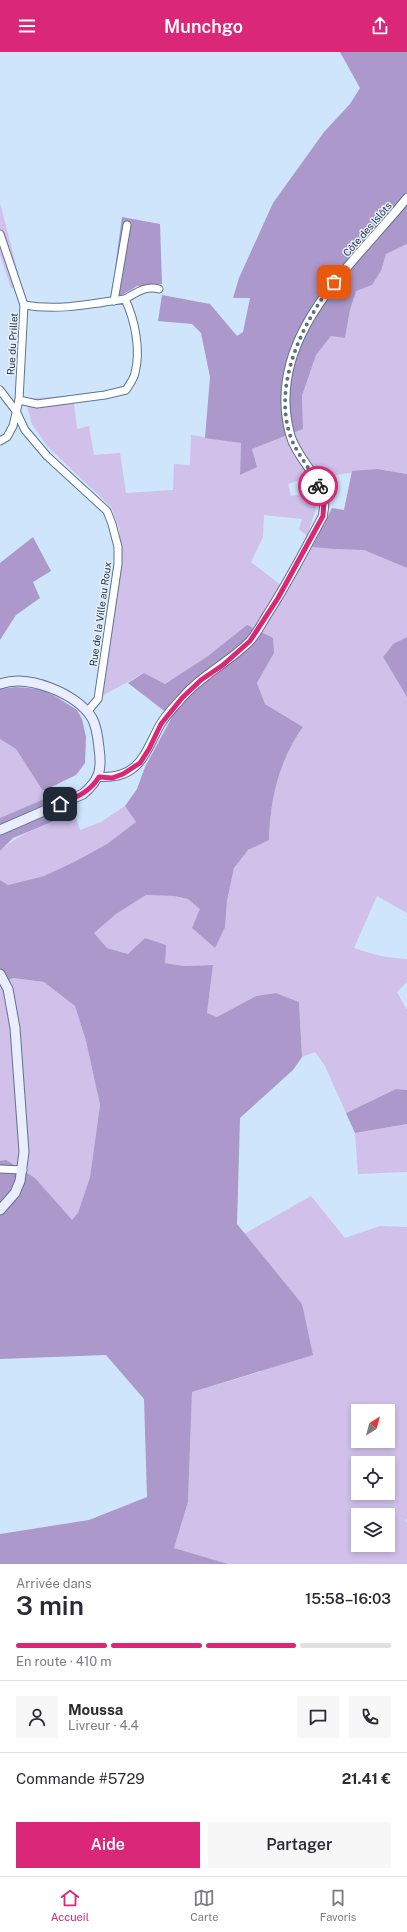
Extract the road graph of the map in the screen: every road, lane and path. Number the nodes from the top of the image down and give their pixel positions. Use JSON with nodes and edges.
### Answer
{"nodes":[{"id":1,"x":407,"y":198,"type":"edge"},
{"id":2,"x":127,"y":224,"type":"dead end"},
{"id":3,"x":0,"y":234,"type":"edge"},
{"id":4,"x":159,"y":289,"type":"dead end"},
{"id":5,"x":125,"y":299,"type":"junction"},
{"id":6,"x":114,"y":301,"type":"junction"},
{"id":7,"x":24,"y":305,"type":"junction"},
{"id":8,"x":0,"y":390,"type":"edge"},
{"id":9,"x":19,"y":400,"type":"junction"},
{"id":10,"x":16,"y":411,"type":"junction"},
{"id":11,"x":0,"y":441,"type":"edge"},
{"id":12,"x":0,"y":684,"type":"edge"},
{"id":13,"x":87,"y":712,"type":"junction"},
{"id":14,"x":99,"y":777,"type":"junction"},
{"id":15,"x":0,"y":830,"type":"edge"},
{"id":16,"x":0,"y":974,"type":"edge"},
{"id":17,"x":0,"y":1169,"type":"edge"},
{"id":18,"x":23,"y":1170,"type":"junction"},
{"id":19,"x":0,"y":1210,"type":"edge"}],
"edges":[{"from":1,"to":14,"type":"street","name":"Côte des Islôts"},
{"from":2,"to":6,"type":"street"},
{"from":3,"to":7,"type":"street","name":"Rue du Prillet"},
{"from":4,"to":5,"type":"street"},
{"from":5,"to":6,"type":"street"},
{"from":5,"to":9,"type":"street"},
{"from":6,"to":7,"type":"street"},
{"from":7,"to":9,"type":"street","name":"Rue du Prillet"},
{"from":8,"to":10,"type":"street","name":"Rue de la Ville au Roux"},
{"from":9,"to":10,"type":"street","name":"Rue du Prillet"},
{"from":10,"to":11,"type":"street","name":"Rue du Prillet"},
{"from":10,"to":13,"type":"street","name":"Rue de la Ville au Roux"},
{"from":12,"to":13,"type":"main road"},
{"from":13,"to":14,"type":"main road"},
{"from":14,"to":15,"type":"main road"},
{"from":16,"to":18,"type":"main road"},
{"from":17,"to":18,"type":"street"},
{"from":18,"to":19,"type":"main road"}]}
